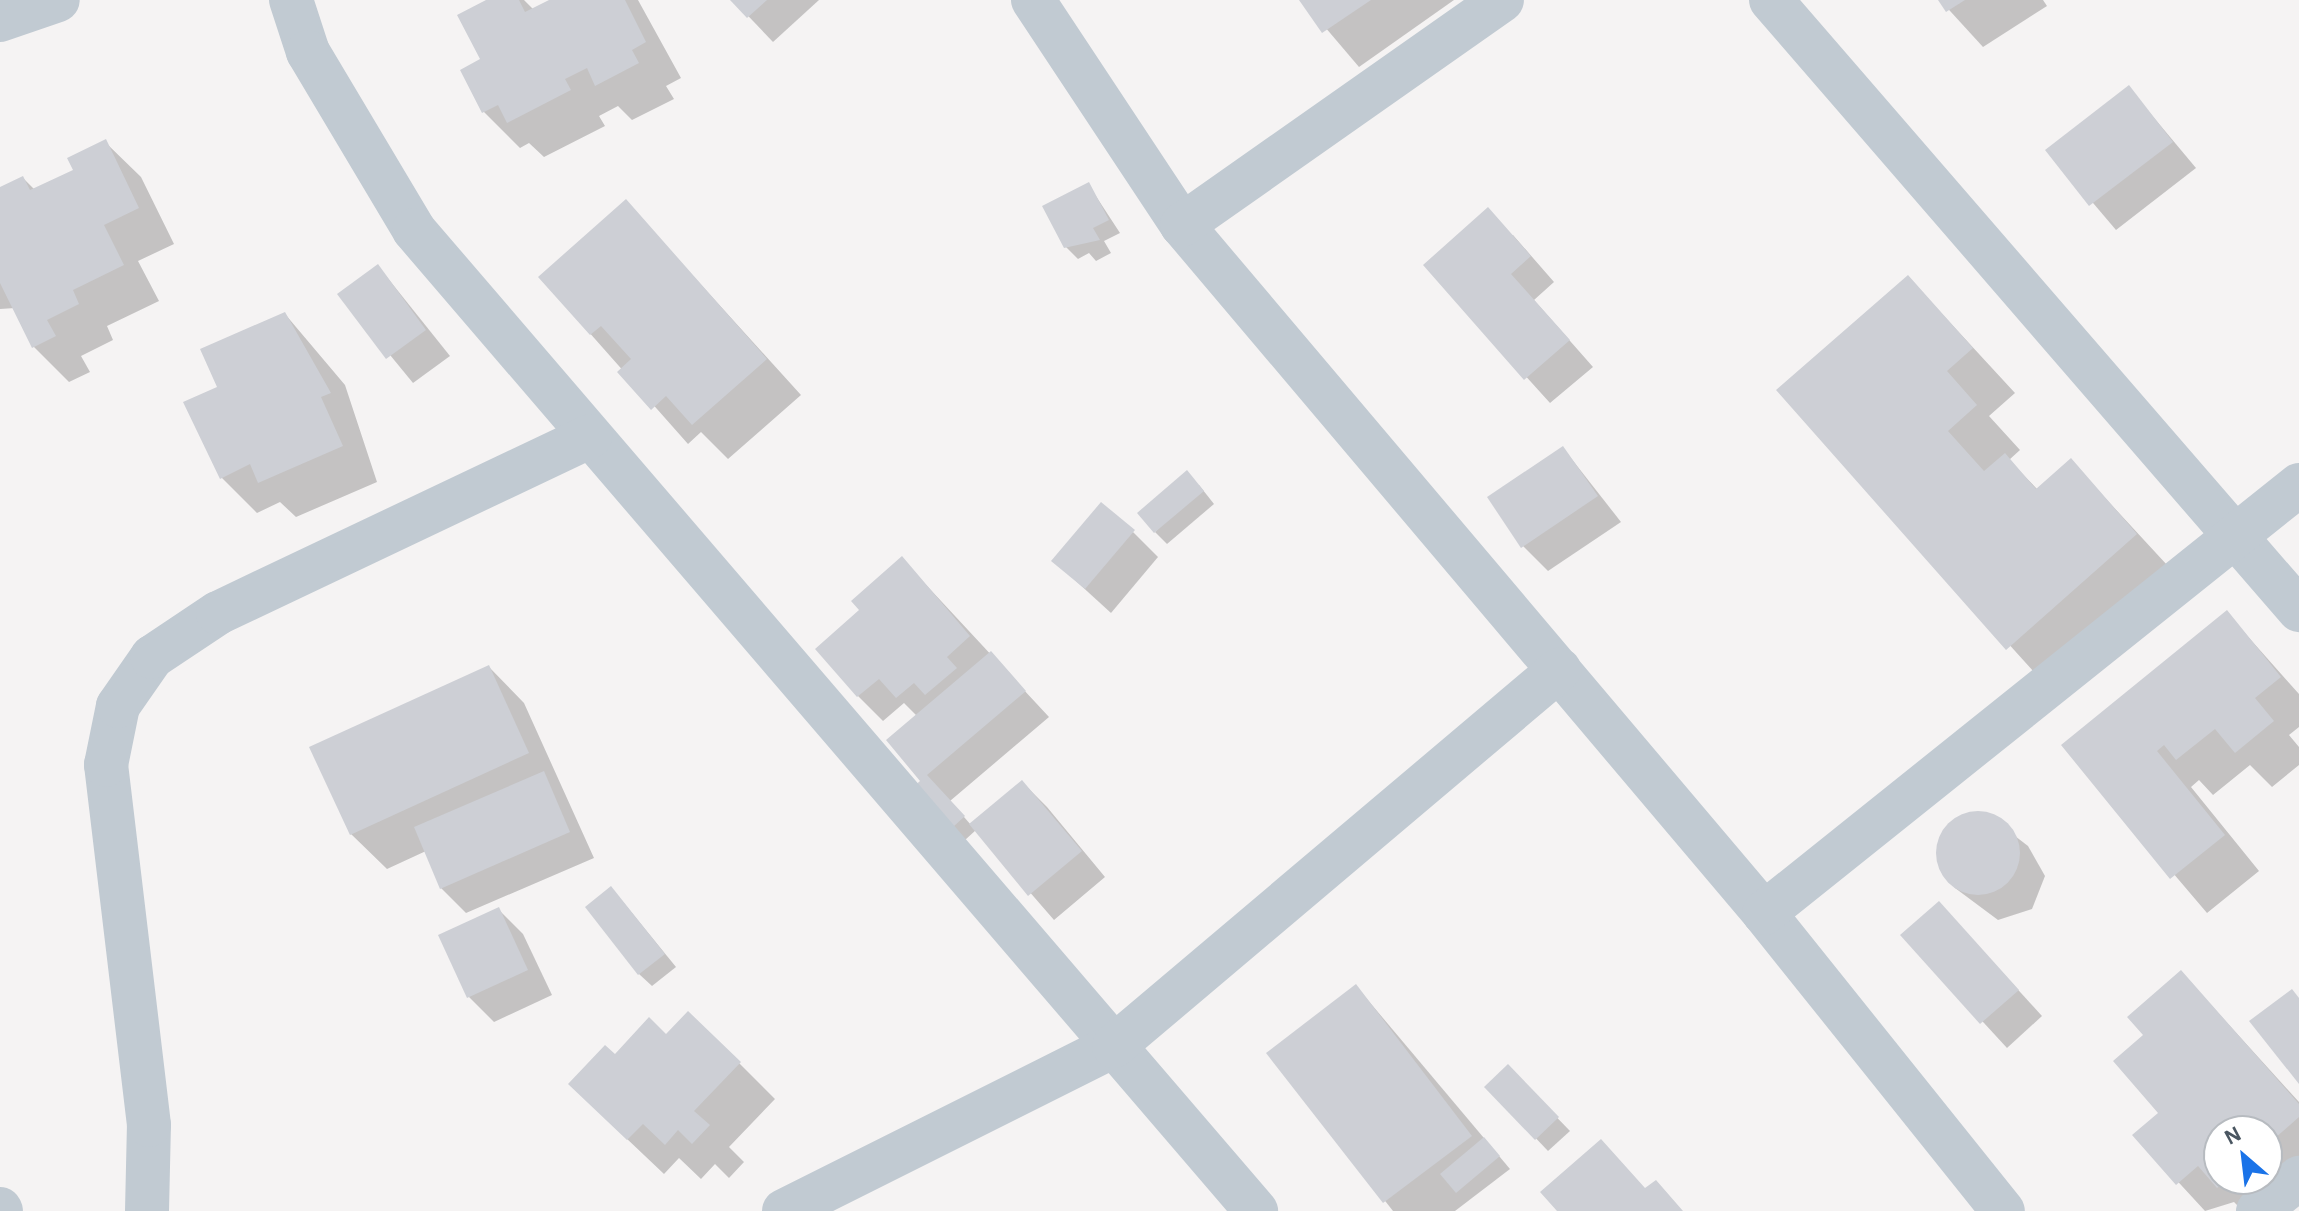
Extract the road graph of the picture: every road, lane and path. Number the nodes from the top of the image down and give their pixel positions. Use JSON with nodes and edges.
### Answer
{"nodes":[{"id":1,"x":58,"y":0,"type":"edge"},
{"id":2,"x":291,"y":0,"type":"edge"},
{"id":3,"x":1033,"y":0,"type":"edge"},
{"id":4,"x":1502,"y":0,"type":"edge"},
{"id":5,"x":1771,"y":0,"type":"edge"},
{"id":6,"x":0,"y":20,"type":"edge"},
{"id":7,"x":1182,"y":225,"type":"junction"},
{"id":8,"x":590,"y":436,"type":"junction"},
{"id":9,"x":2299,"y":485,"type":"edge"},
{"id":10,"x":2234,"y":537,"type":"junction"},
{"id":11,"x":2299,"y":610,"type":"edge"},
{"id":12,"x":1559,"y":670,"type":"junction"},
{"id":13,"x":1764,"y":913,"type":"junction"},
{"id":14,"x":1114,"y":1046,"type":"junction"},
{"id":15,"x":2299,"y":1178,"type":"edge"},
{"id":16,"x":147,"y":1211,"type":"edge"},
{"id":17,"x":784,"y":1211,"type":"edge"},
{"id":18,"x":1256,"y":1211,"type":"edge"},
{"id":19,"x":2003,"y":1211,"type":"edge"},
{"id":20,"x":2258,"y":1211,"type":"edge"}],
"edges":[{"from":1,"to":6,"type":"street"},
{"from":2,"to":8,"type":"street"},
{"from":3,"to":7,"type":"street"},
{"from":4,"to":7,"type":"street"},
{"from":5,"to":10,"type":"street"},
{"from":7,"to":12,"type":"street"},
{"from":8,"to":14,"type":"street"},
{"from":8,"to":16,"type":"street"},
{"from":9,"to":10,"type":"street"},
{"from":10,"to":11,"type":"street"},
{"from":10,"to":13,"type":"street"},
{"from":12,"to":13,"type":"street"},
{"from":12,"to":14,"type":"street"},
{"from":13,"to":19,"type":"street"},
{"from":14,"to":17,"type":"street"},
{"from":14,"to":18,"type":"street"},
{"from":15,"to":20,"type":"street"}]}
